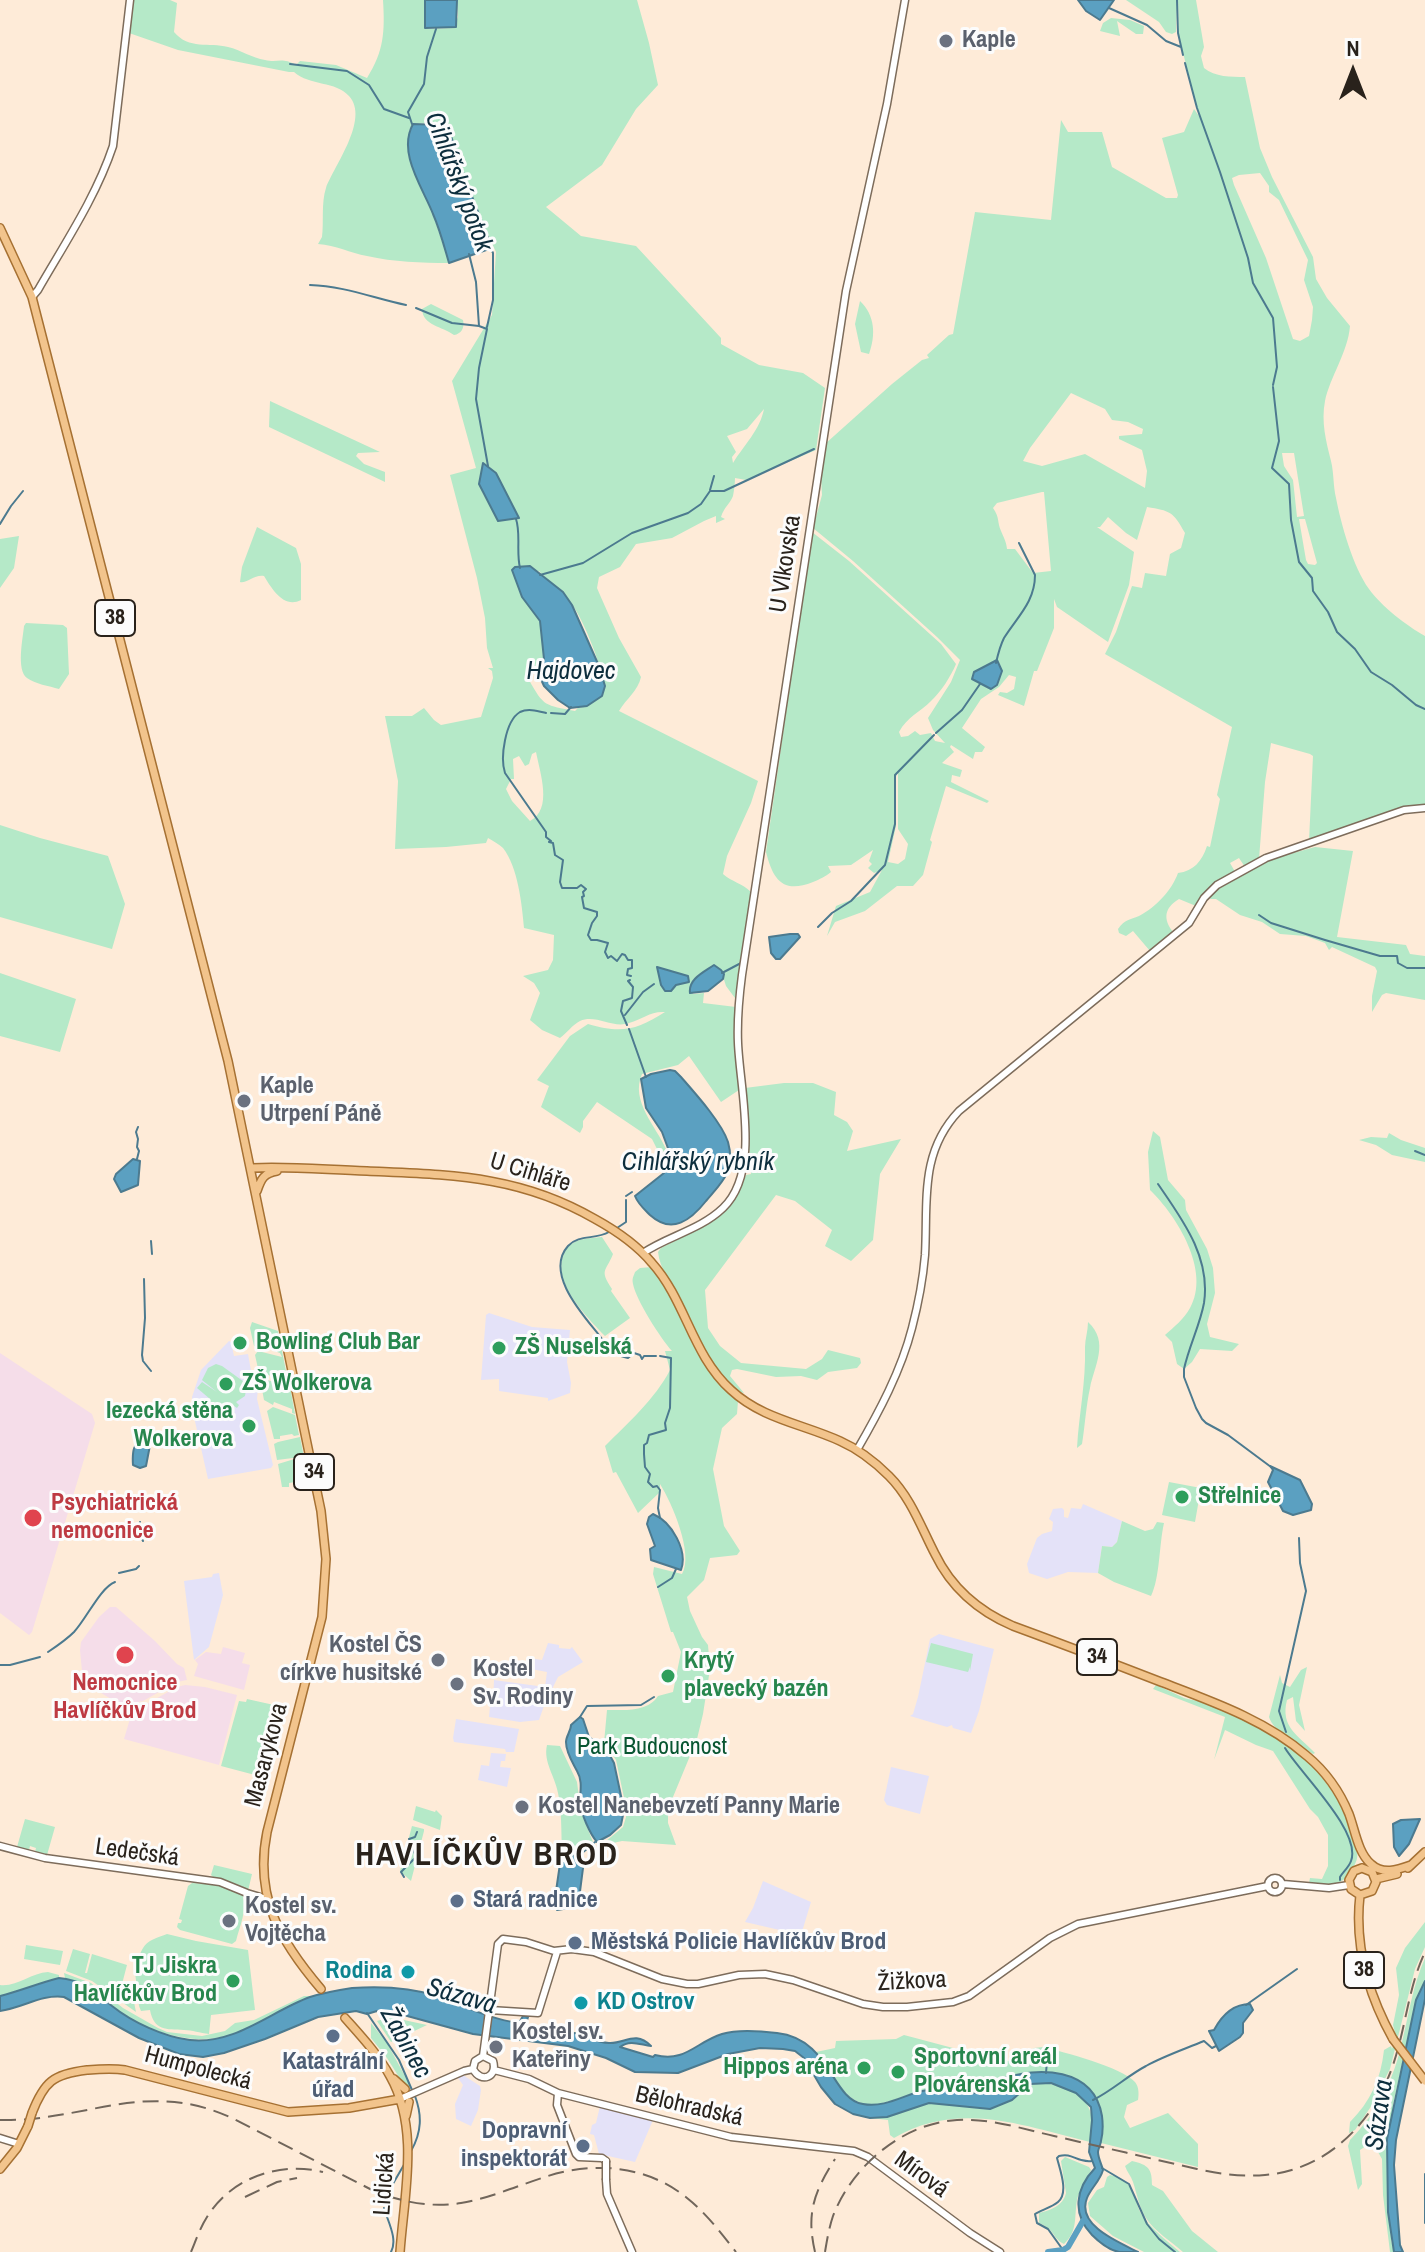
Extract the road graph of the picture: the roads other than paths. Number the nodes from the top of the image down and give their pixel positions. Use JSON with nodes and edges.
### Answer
{"nodes":[{"id":1,"x":130,"y":0,"type":"edge"},
{"id":2,"x":905,"y":0,"type":"edge"},
{"id":3,"x":0,"y":228,"type":"edge"},
{"id":4,"x":32,"y":297,"type":"junction"},
{"id":5,"x":1425,"y":808,"type":"edge"},
{"id":6,"x":247,"y":1147,"type":"junction"},
{"id":7,"x":252,"y":1168,"type":"junction"},
{"id":8,"x":291,"y":1168,"type":"junction"},
{"id":9,"x":257,"y":1194,"type":"junction"},
{"id":10,"x":643,"y":1253,"type":"junction"},
{"id":11,"x":857,"y":1450,"type":"junction"},
{"id":12,"x":1357,"y":1837,"type":"junction"},
{"id":13,"x":0,"y":1846,"type":"edge"},
{"id":14,"x":1425,"y":1852,"type":"edge"},
{"id":15,"x":1411,"y":1865,"type":"junction"},
{"id":16,"x":1362,"y":1868,"type":"junction"},
{"id":17,"x":1376,"y":1879,"type":"junction"},
{"id":18,"x":1349,"y":1885,"type":"junction"},
{"id":19,"x":1360,"y":1895,"type":"junction"},
{"id":20,"x":267,"y":1899,"type":"junction"},
{"id":21,"x":557,"y":1952,"type":"junction"},
{"id":22,"x":321,"y":1989,"type":"dead end"},
{"id":23,"x":490,"y":2011,"type":"junction"},
{"id":24,"x":345,"y":2018,"type":"dead end"},
{"id":25,"x":483,"y":2056,"type":"junction"},
{"id":26,"x":473,"y":2069,"type":"junction"},
{"id":27,"x":494,"y":2070,"type":"junction"},
{"id":28,"x":390,"y":2076,"type":"junction"},
{"id":29,"x":1425,"y":2081,"type":"edge"},
{"id":30,"x":418,"y":2092,"type":"junction"},
{"id":31,"x":558,"y":2093,"type":"junction"},
{"id":32,"x":403,"y":2098,"type":"junction"},
{"id":33,"x":375,"y":2104,"type":"junction"},
{"id":34,"x":0,"y":2138,"type":"edge"},
{"id":35,"x":19,"y":2144,"type":"junction"},
{"id":36,"x":814,"y":2146,"type":"joint"},
{"id":37,"x":0,"y":2169,"type":"edge"},
{"id":38,"x":400,"y":2252,"type":"edge"},
{"id":39,"x":632,"y":2252,"type":"edge"},
{"id":40,"x":1000,"y":2252,"type":"edge"}],
"edges":[{"from":1,"to":4,"type":"main road"},
{"from":2,"to":10,"type":"main road","name":"U Vlkovska"},
{"from":3,"to":4,"type":"main road","number":"38"},
{"from":4,"to":6,"type":"main road","number":"38"},
{"from":5,"to":11,"type":"main road"},
{"from":6,"to":7,"type":"main road","number":"38"},
{"from":6,"to":8,"type":"main road"},
{"from":7,"to":8,"type":"main road","number":"34"},
{"from":7,"to":9,"type":"main road","number":"34"},
{"from":8,"to":9,"type":"main road"},
{"from":8,"to":10,"type":"main road","name":"U Cihláře","number":"34"},
{"from":9,"to":20,"type":"main road","name":"Masarykova","number":"34"},
{"from":10,"to":11,"type":"main road","name":"U Cihláře","number":"34"},
{"from":11,"to":12,"type":"main road","number":"34"},
{"from":12,"to":15,"type":"main road","number":"34"},
{"from":12,"to":16,"type":"main road","number":"34"},
{"from":13,"to":20,"type":"main road","name":"Ledečská"},
{"from":14,"to":15,"type":"main road"},
{"from":15,"to":17,"type":"main road"},
{"from":16,"to":17,"type":"main road"},
{"from":16,"to":18,"type":"main road"},
{"from":17,"to":19,"type":"main road"},
{"from":18,"to":19,"type":"main road"},
{"from":18,"to":21,"type":"main road","name":"Žižkova"},
{"from":19,"to":29,"type":"main road","number":"38","bridge":true},
{"from":20,"to":22,"type":"main road","name":"Masarykova","number":"34"},
{"from":21,"to":23,"type":"main road"},
{"from":21,"to":23,"type":"main road","name":"Žižkova"},
{"from":23,"to":25,"type":"main road"},
{"from":24,"to":28,"type":"main road","name":"Lidická"},
{"from":25,"to":26,"type":"main road"},
{"from":25,"to":27,"type":"main road"},
{"from":26,"to":27,"type":"main road"},
{"from":26,"to":30,"type":"main road"},
{"from":27,"to":31,"type":"main road","name":"Bělohradská"},
{"from":28,"to":32,"type":"main road","name":"Lidická"},
{"from":28,"to":33,"type":"main road","name":"Humpolecká"},
{"from":30,"to":32,"type":"main road"},
{"from":30,"to":32,"type":"main road"},
{"from":31,"to":36,"type":"main road","name":"Bělohradská"},
{"from":31,"to":39,"type":"main road","bridge":true},
{"from":32,"to":33,"type":"main road","name":"Humpolecká"},
{"from":32,"to":38,"type":"main road","name":"Lidická"},
{"from":33,"to":35,"type":"main road","name":"Humpolecká","bridge":true},
{"from":34,"to":35,"type":"main road"},
{"from":35,"to":37,"type":"main road"},
{"from":36,"to":40,"type":"main road","name":"Mírová"}]}
